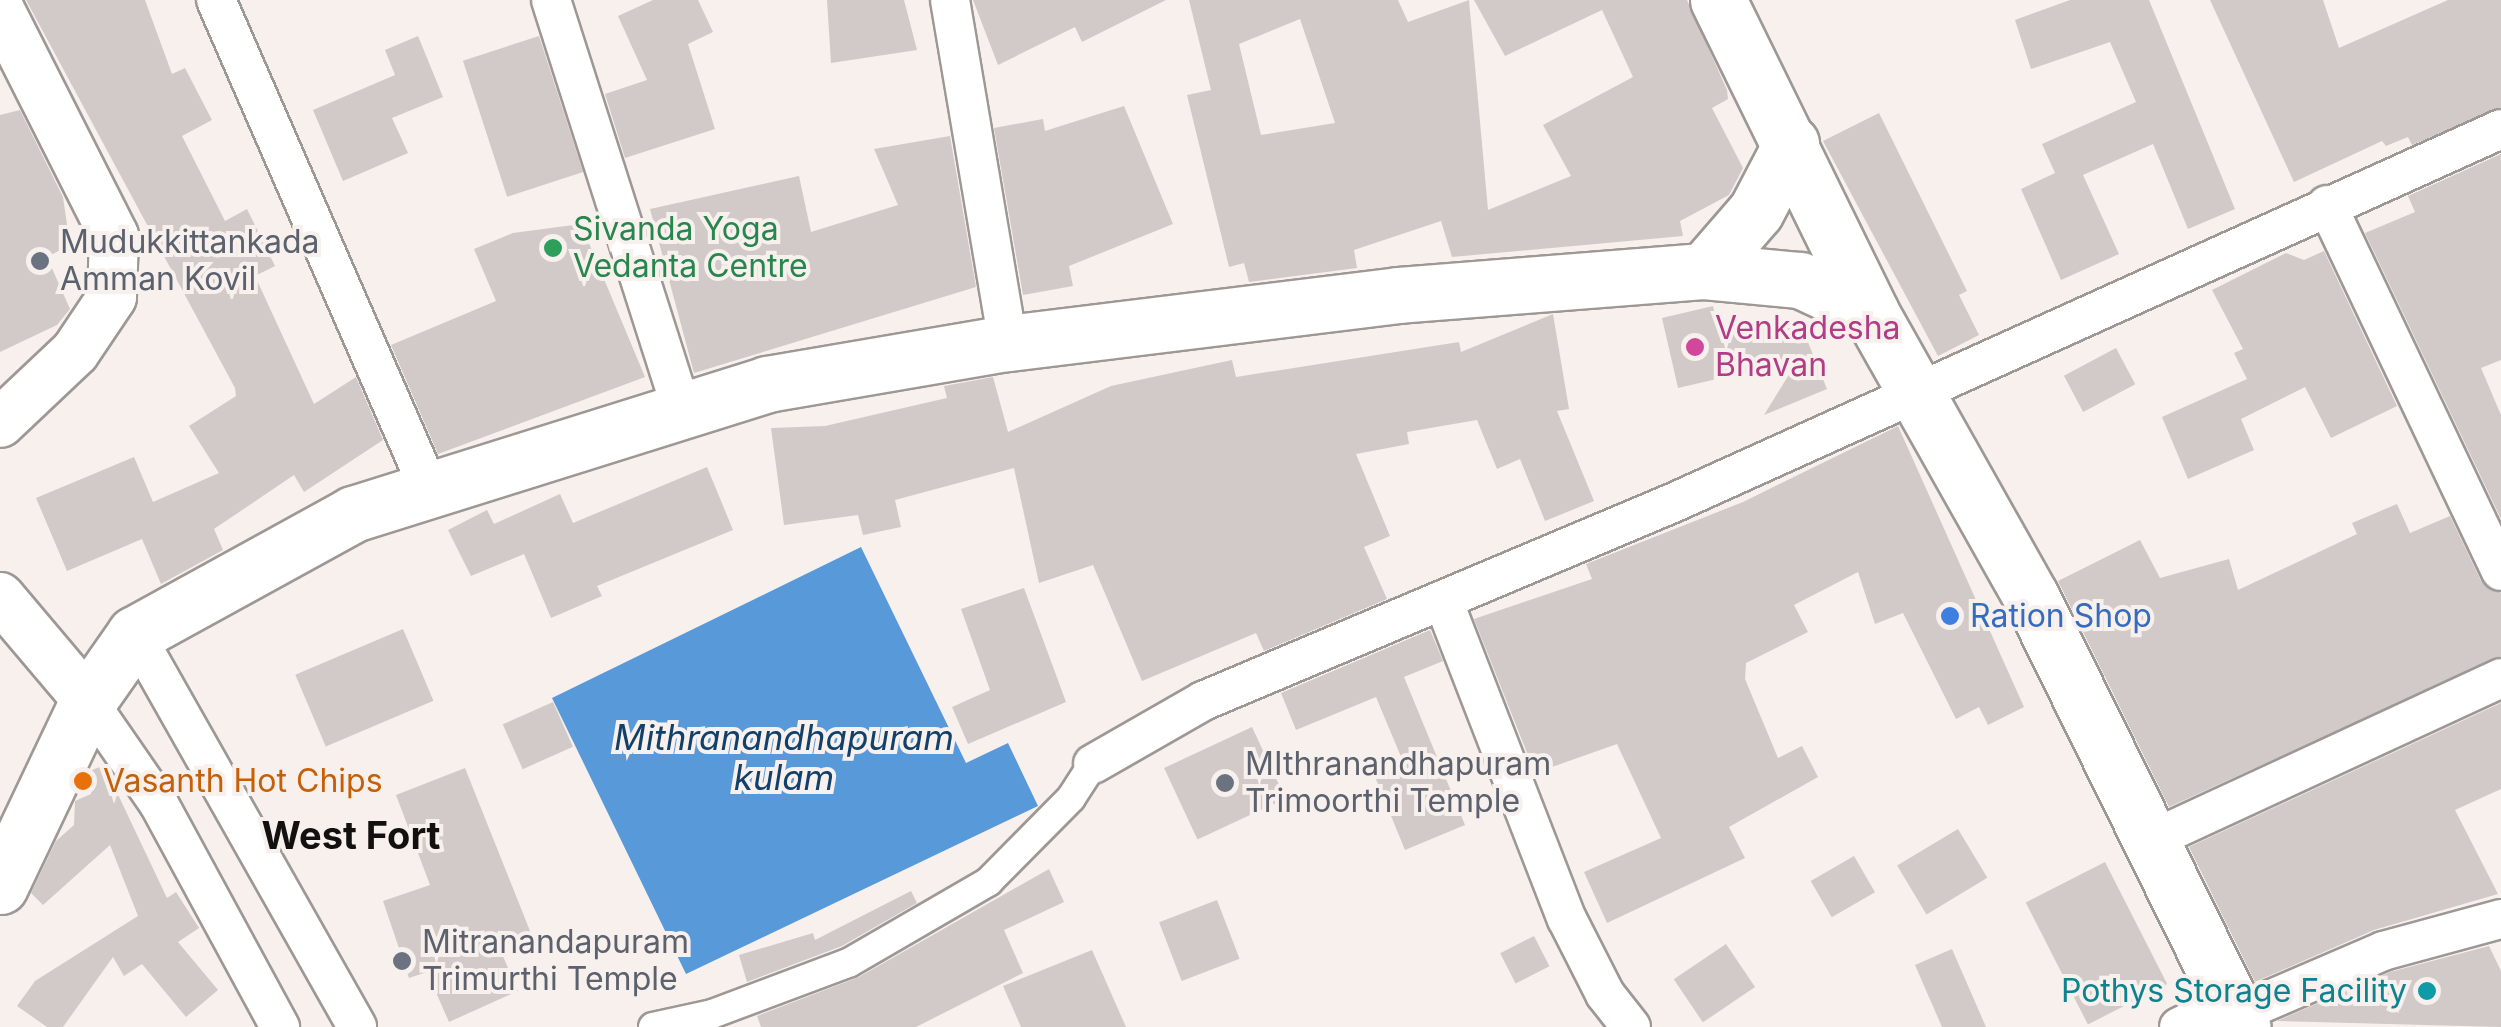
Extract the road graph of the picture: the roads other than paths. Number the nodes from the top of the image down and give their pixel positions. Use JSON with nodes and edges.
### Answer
{"nodes":[{"id":1,"x":216,"y":0,"type":"edge"},
{"id":2,"x":551,"y":0,"type":"edge"},
{"id":3,"x":950,"y":0,"type":"edge"},
{"id":4,"x":1718,"y":0,"type":"edge"},
{"id":5,"x":0,"y":10,"type":"edge"},
{"id":6,"x":2501,"y":128,"type":"edge"},
{"id":7,"x":1791,"y":144,"type":"junction"},
{"id":8,"x":2328,"y":205,"type":"junction"},
{"id":9,"x":1704,"y":271,"type":"junction"},
{"id":10,"x":1871,"y":313,"type":"junction"},
{"id":11,"x":1008,"y":342,"type":"junction"},
{"id":12,"x":1916,"y":394,"type":"junction"},
{"id":13,"x":681,"y":407,"type":"junction"},
{"id":14,"x":0,"y":423,"type":"edge"},
{"id":15,"x":429,"y":489,"type":"junction"},
{"id":16,"x":2501,"y":571,"type":"edge"},
{"id":17,"x":0,"y":597,"type":"edge"},
{"id":18,"x":1444,"y":600,"type":"junction"},
{"id":19,"x":135,"y":634,"type":"junction"},
{"id":20,"x":2501,"y":678,"type":"edge"},
{"id":21,"x":88,"y":701,"type":"junction"},
{"id":22,"x":1093,"y":764,"type":"joint"},
{"id":23,"x":2151,"y":840,"type":"junction"},
{"id":24,"x":0,"y":886,"type":"edge"},
{"id":25,"x":2501,"y":919,"type":"edge"},
{"id":26,"x":2237,"y":1014,"type":"edge"},
{"id":27,"x":356,"y":1026,"type":"edge"},
{"id":28,"x":280,"y":1027,"type":"edge"},
{"id":29,"x":367,"y":1027,"type":"edge"},
{"id":30,"x":653,"y":1027,"type":"edge"},
{"id":31,"x":1632,"y":1027,"type":"edge"},
{"id":32,"x":2179,"y":1027,"type":"edge"}],
"edges":[{"from":1,"to":15,"type":"street"},
{"from":2,"to":13,"type":"street"},
{"from":3,"to":11,"type":"street"},
{"from":4,"to":7,"type":"main road"},
{"from":5,"to":14,"type":"street"},
{"from":6,"to":8,"type":"street"},
{"from":7,"to":9,"type":"main road"},
{"from":7,"to":10,"type":"main road"},
{"from":8,"to":12,"type":"street"},
{"from":8,"to":16,"type":"street"},
{"from":9,"to":10,"type":"main road"},
{"from":9,"to":11,"type":"main road"},
{"from":10,"to":12,"type":"main road"},
{"from":11,"to":13,"type":"main road"},
{"from":12,"to":18,"type":"street"},
{"from":12,"to":23,"type":"main road"},
{"from":13,"to":15,"type":"main road"},
{"from":15,"to":19,"type":"main road"},
{"from":17,"to":21,"type":"street"},
{"from":18,"to":22,"type":"street"},
{"from":18,"to":31,"type":"street"},
{"from":19,"to":21,"type":"main road"},
{"from":19,"to":27,"type":"street"},
{"from":20,"to":23,"type":"street"},
{"from":21,"to":24,"type":"main road"},
{"from":21,"to":28,"type":"street"},
{"from":22,"to":30,"type":"street"},
{"from":23,"to":26,"type":"main road"},
{"from":25,"to":26,"type":"street"},
{"from":26,"to":32,"type":"street"},
{"from":27,"to":29,"type":"street"}]}
